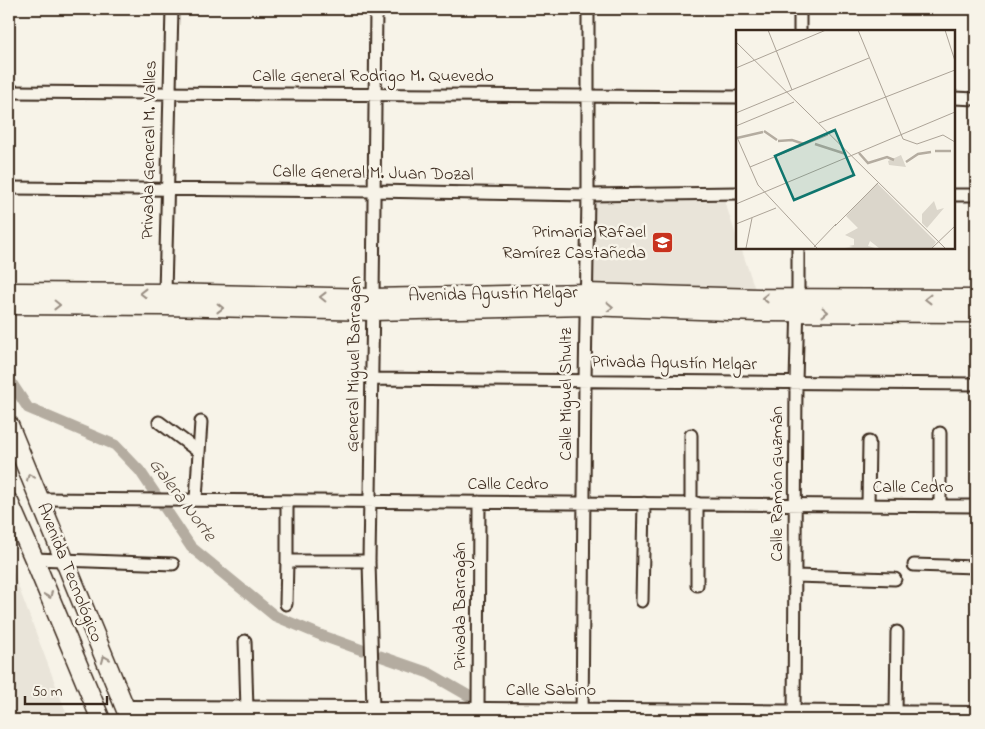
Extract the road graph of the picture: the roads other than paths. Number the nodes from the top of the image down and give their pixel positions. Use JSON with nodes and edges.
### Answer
{"nodes":[{"id":1,"x":172,"y":9,"type":"edge"},
{"id":2,"x":376,"y":9,"type":"edge"},
{"id":3,"x":588,"y":9,"type":"edge"},
{"id":4,"x":800,"y":9,"type":"edge"},
{"id":5,"x":800,"y":30,"type":"edge"},
{"id":6,"x":9,"y":92,"type":"edge"},
{"id":7,"x":169,"y":93,"type":"junction"},
{"id":8,"x":375,"y":94,"type":"junction"},
{"id":9,"x":588,"y":96,"type":"junction"},
{"id":10,"x":736,"y":97,"type":"edge"},
{"id":11,"x":955,"y":98,"type":"edge"},
{"id":12,"x":976,"y":98,"type":"edge"},
{"id":13,"x":9,"y":188,"type":"edge"},
{"id":14,"x":166,"y":189,"type":"junction"},
{"id":15,"x":374,"y":191,"type":"junction"},
{"id":16,"x":736,"y":193,"type":"edge"},
{"id":17,"x":588,"y":195,"type":"junction"},
{"id":18,"x":955,"y":195,"type":"edge"},
{"id":19,"x":976,"y":195,"type":"edge"},
{"id":20,"x":798,"y":249,"type":"edge"},
{"id":21,"x":9,"y":292,"type":"edge"},
{"id":22,"x":165,"y":293,"type":"junction"},
{"id":23,"x":585,"y":299,"type":"junction"},
{"id":24,"x":976,"y":299,"type":"edge"},
{"id":25,"x":373,"y":304,"type":"junction"},
{"id":26,"x":9,"y":305,"type":"edge"},
{"id":27,"x":798,"y":305,"type":"junction"},
{"id":28,"x":976,"y":313,"type":"edge"},
{"id":29,"x":372,"y":379,"type":"junction"},
{"id":30,"x":585,"y":381,"type":"junction"},
{"id":31,"x":796,"y":383,"type":"junction"},
{"id":32,"x":976,"y":384,"type":"edge"},
{"id":33,"x":159,"y":422,"type":"dead end"},
{"id":34,"x":201,"y":422,"type":"dead end"},
{"id":35,"x":9,"y":425,"type":"edge"},
{"id":36,"x":940,"y":432,"type":"dead end"},
{"id":37,"x":691,"y":435,"type":"dead end"},
{"id":38,"x":869,"y":442,"type":"dead end"},
{"id":39,"x":199,"y":452,"type":"junction"},
{"id":40,"x":39,"y":499,"type":"junction"},
{"id":41,"x":196,"y":500,"type":"junction"},
{"id":42,"x":287,"y":500,"type":"junction"},
{"id":43,"x":370,"y":501,"type":"junction"},
{"id":44,"x":479,"y":502,"type":"junction"},
{"id":45,"x":584,"y":503,"type":"junction"},
{"id":46,"x":644,"y":503,"type":"junction"},
{"id":47,"x":694,"y":503,"type":"junction"},
{"id":48,"x":795,"y":504,"type":"junction"},
{"id":49,"x":868,"y":505,"type":"junction"},
{"id":50,"x":940,"y":506,"type":"junction"},
{"id":51,"x":976,"y":506,"type":"edge"},
{"id":52,"x":11,"y":511,"type":"edge"},
{"id":53,"x":34,"y":559,"type":"junction"},
{"id":54,"x":63,"y":559,"type":"junction"},
{"id":55,"x":287,"y":561,"type":"junction"},
{"id":56,"x":369,"y":561,"type":"junction"},
{"id":57,"x":173,"y":564,"type":"dead end"},
{"id":58,"x":914,"y":566,"type":"dead end"},
{"id":59,"x":976,"y":567,"type":"edge"},
{"id":60,"x":794,"y":576,"type":"junction"},
{"id":61,"x":896,"y":579,"type":"dead end"},
{"id":62,"x":697,"y":585,"type":"dead end"},
{"id":63,"x":642,"y":601,"type":"dead end"},
{"id":64,"x":286,"y":604,"type":"dead end"},
{"id":65,"x":897,"y":632,"type":"dead end"},
{"id":66,"x":245,"y":641,"type":"dead end"},
{"id":67,"x":247,"y":710,"type":"junction"},
{"id":68,"x":478,"y":711,"type":"junction"},
{"id":69,"x":128,"y":714,"type":"edge"},
{"id":70,"x":896,"y":714,"type":"junction"},
{"id":71,"x":372,"y":715,"type":"edge"},
{"id":72,"x":976,"y":715,"type":"edge"},
{"id":73,"x":582,"y":716,"type":"edge"},
{"id":74,"x":710,"y":716,"type":"edge"},
{"id":75,"x":794,"y":717,"type":"edge"},
{"id":76,"x":101,"y":720,"type":"edge"}],
"edges":[{"from":1,"to":7,"type":"street","name":"Privada General M. Valles"},
{"from":2,"to":8,"type":"street","name":"General Miguel Barragan"},
{"from":3,"to":9,"type":"street","name":"Calle Miguel Shultz"},
{"from":4,"to":5,"type":"street"},
{"from":6,"to":7,"type":"street","name":"Calle General Rodrigo M. Quevedo"},
{"from":7,"to":8,"type":"street","name":"Calle General Rodrigo M. Quevedo"},
{"from":7,"to":14,"type":"street","name":"Privada General M. Valles"},
{"from":8,"to":9,"type":"street","name":"Calle General Rodrigo M. Quevedo"},
{"from":8,"to":15,"type":"street","name":"General Miguel Barragan"},
{"from":9,"to":10,"type":"street","name":"Calle General Rodrigo M. Quevedo"},
{"from":9,"to":17,"type":"street","name":"Calle Miguel Shultz"},
{"from":11,"to":12,"type":"street"},
{"from":13,"to":14,"type":"street","name":"Calle General M. Juan Dozal"},
{"from":14,"to":15,"type":"street","name":"Calle General M. Juan Dozal"},
{"from":14,"to":22,"type":"street","name":"Privada General M. Valles"},
{"from":15,"to":17,"type":"street","name":"Calle General M. Juan Dozal"},
{"from":15,"to":25,"type":"street","name":"General Miguel Barragan"},
{"from":16,"to":17,"type":"street","name":"Calle General M. Juan Dozal"},
{"from":17,"to":23,"type":"street","name":"Calle Miguel Shultz"},
{"from":18,"to":19,"type":"street"},
{"from":20,"to":27,"type":"street","name":"Calle Ramón Guzmán"},
{"from":22,"to":21,"type":"main road","name":"Avenida Agustín Melgar","one_way":true},
{"from":25,"to":22,"type":"main road","name":"Avenida Agustín Melgar","one_way":true},
{"from":23,"to":25,"type":"main road","name":"Avenida Agustín Melgar"},
{"from":23,"to":27,"type":"main road","name":"Avenida Agustín Melgar"},
{"from":23,"to":30,"type":"street","name":"Calle Miguel Shultz"},
{"from":24,"to":27,"type":"main road","name":"Avenida Agustín Melgar","one_way":true},
{"from":26,"to":25,"type":"main road","name":"Avenida Agustín Melgar","one_way":true},
{"from":25,"to":29,"type":"street","name":"General Miguel Barragan"},
{"from":27,"to":28,"type":"main road","name":"Avenida Agustín Melgar","one_way":true},
{"from":27,"to":31,"type":"street","name":"Calle Ramón Guzmán"},
{"from":29,"to":30,"type":"street","name":"Privada Agustín Melgar"},
{"from":29,"to":43,"type":"street","name":"General Miguel Barragan"},
{"from":30,"to":31,"type":"street","name":"Privada Agustín Melgar"},
{"from":30,"to":45,"type":"street","name":"Calle Miguel Shultz"},
{"from":31,"to":32,"type":"street","name":"Privada Agustín Melgar"},
{"from":31,"to":48,"type":"street","name":"Calle Ramón Guzmán"},
{"from":33,"to":39,"type":"street"},
{"from":34,"to":39,"type":"street"},
{"from":40,"to":35,"type":"main road","name":"Avenida Tecnológico","one_way":true},
{"from":36,"to":50,"type":"street"},
{"from":37,"to":47,"type":"street"},
{"from":38,"to":49,"type":"street"},
{"from":39,"to":41,"type":"street"},
{"from":40,"to":41,"type":"street","name":"Calle Cedro"},
{"from":40,"to":54,"type":"main road","name":"Avenida Tecnológico"},
{"from":41,"to":42,"type":"street","name":"Calle Cedro"},
{"from":42,"to":43,"type":"street","name":"Calle Cedro"},
{"from":42,"to":55,"type":"street"},
{"from":43,"to":44,"type":"street","name":"Calle Cedro"},
{"from":43,"to":56,"type":"street","name":"General Miguel Barragan"},
{"from":44,"to":45,"type":"street","name":"Calle Cedro"},
{"from":44,"to":68,"type":"street","name":"Privada Barragán"},
{"from":45,"to":46,"type":"street","name":"Calle Cedro"},
{"from":45,"to":73,"type":"street","name":"Calle Miguel Shultz"},
{"from":46,"to":47,"type":"street","name":"Calle Cedro"},
{"from":46,"to":63,"type":"street"},
{"from":47,"to":48,"type":"street","name":"Calle Cedro"},
{"from":47,"to":62,"type":"street"},
{"from":48,"to":49,"type":"street","name":"Calle Cedro"},
{"from":48,"to":60,"type":"street","name":"Calle Ramón Guzmán"},
{"from":49,"to":50,"type":"street","name":"Calle Cedro"},
{"from":50,"to":51,"type":"street","name":"Calle Cedro"},
{"from":52,"to":53,"type":"main road","name":"Avenida Tecnológico"},
{"from":53,"to":54,"type":"street"},
{"from":53,"to":76,"type":"main road","name":"Avenida Tecnológico","one_way":true},
{"from":54,"to":57,"type":"street"},
{"from":69,"to":54,"type":"main road","name":"Avenida Tecnológico","one_way":true},
{"from":55,"to":56,"type":"street"},
{"from":55,"to":64,"type":"street"},
{"from":56,"to":71,"type":"street","name":"General Miguel Barragan"},
{"from":58,"to":59,"type":"street"},
{"from":60,"to":61,"type":"street"},
{"from":60,"to":75,"type":"street","name":"Calle Ramón Guzmán"},
{"from":65,"to":70,"type":"street"},
{"from":66,"to":67,"type":"street"},
{"from":67,"to":69,"type":"street","name":"Calle Sabino"},
{"from":67,"to":71,"type":"street","name":"Calle Sabino"},
{"from":68,"to":71,"type":"street","name":"Calle Sabino"},
{"from":68,"to":73,"type":"street","name":"Calle Sabino"},
{"from":70,"to":72,"type":"street","name":"Calle Sabino"},
{"from":70,"to":75,"type":"street","name":"Calle Sabino"},
{"from":73,"to":74,"type":"street","name":"Calle Sabino"},
{"from":74,"to":75,"type":"street","name":"Calle Sabino"}]}
